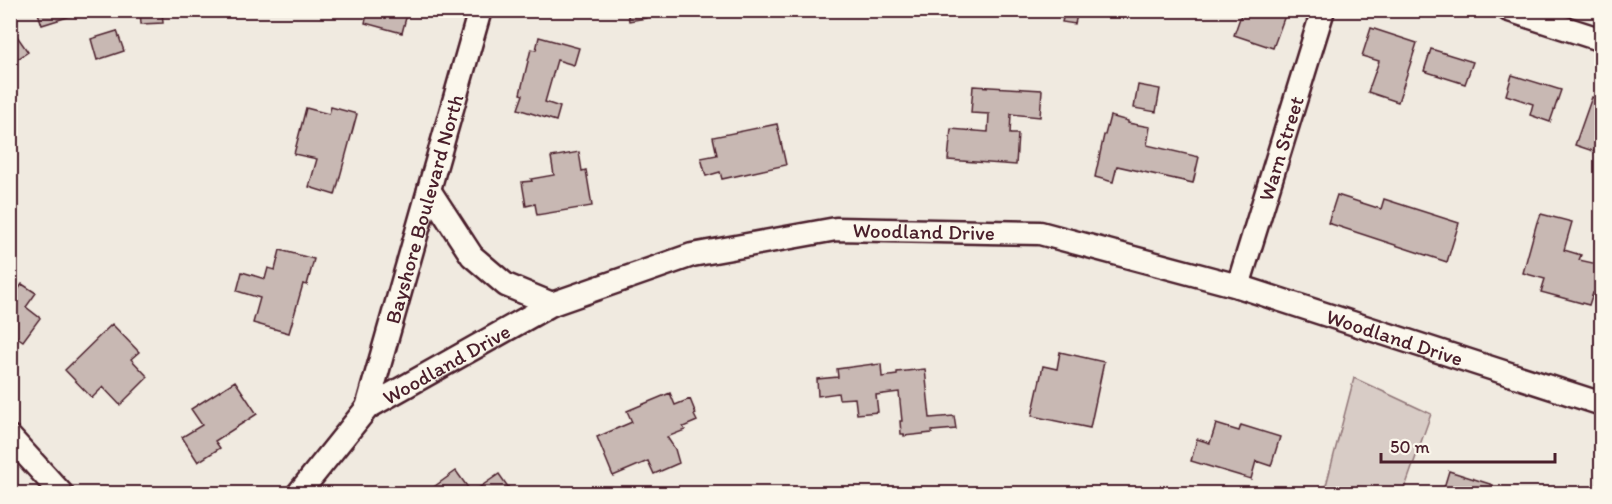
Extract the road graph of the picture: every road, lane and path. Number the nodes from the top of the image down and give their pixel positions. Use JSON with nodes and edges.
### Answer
{"nodes":[{"id":1,"x":480,"y":10,"type":"edge"},
{"id":2,"x":1323,"y":10,"type":"edge"},
{"id":3,"x":1509,"y":10,"type":"edge"},
{"id":4,"x":1602,"y":40,"type":"edge"},
{"id":5,"x":429,"y":190,"type":"junction"},
{"id":6,"x":1238,"y":285,"type":"junction"},
{"id":7,"x":552,"y":304,"type":"junction"},
{"id":8,"x":1602,"y":404,"type":"edge"},
{"id":9,"x":367,"y":408,"type":"junction"},
{"id":10,"x":10,"y":437,"type":"edge"},
{"id":11,"x":62,"y":494,"type":"edge"},
{"id":12,"x":298,"y":494,"type":"edge"}],
"edges":[{"from":1,"to":5,"type":"street","name":"Bayshore Boulevard North"},
{"from":2,"to":6,"type":"street","name":"Warn Street"},
{"from":3,"to":4,"type":"street"},
{"from":5,"to":7,"type":"street"},
{"from":5,"to":9,"type":"street","name":"Bayshore Boulevard North"},
{"from":6,"to":7,"type":"street","name":"Woodland Drive"},
{"from":6,"to":8,"type":"street","name":"Woodland Drive"},
{"from":7,"to":9,"type":"street","name":"Woodland Drive"},
{"from":9,"to":12,"type":"street","name":"Woodland Drive"},
{"from":10,"to":11,"type":"street"}]}
